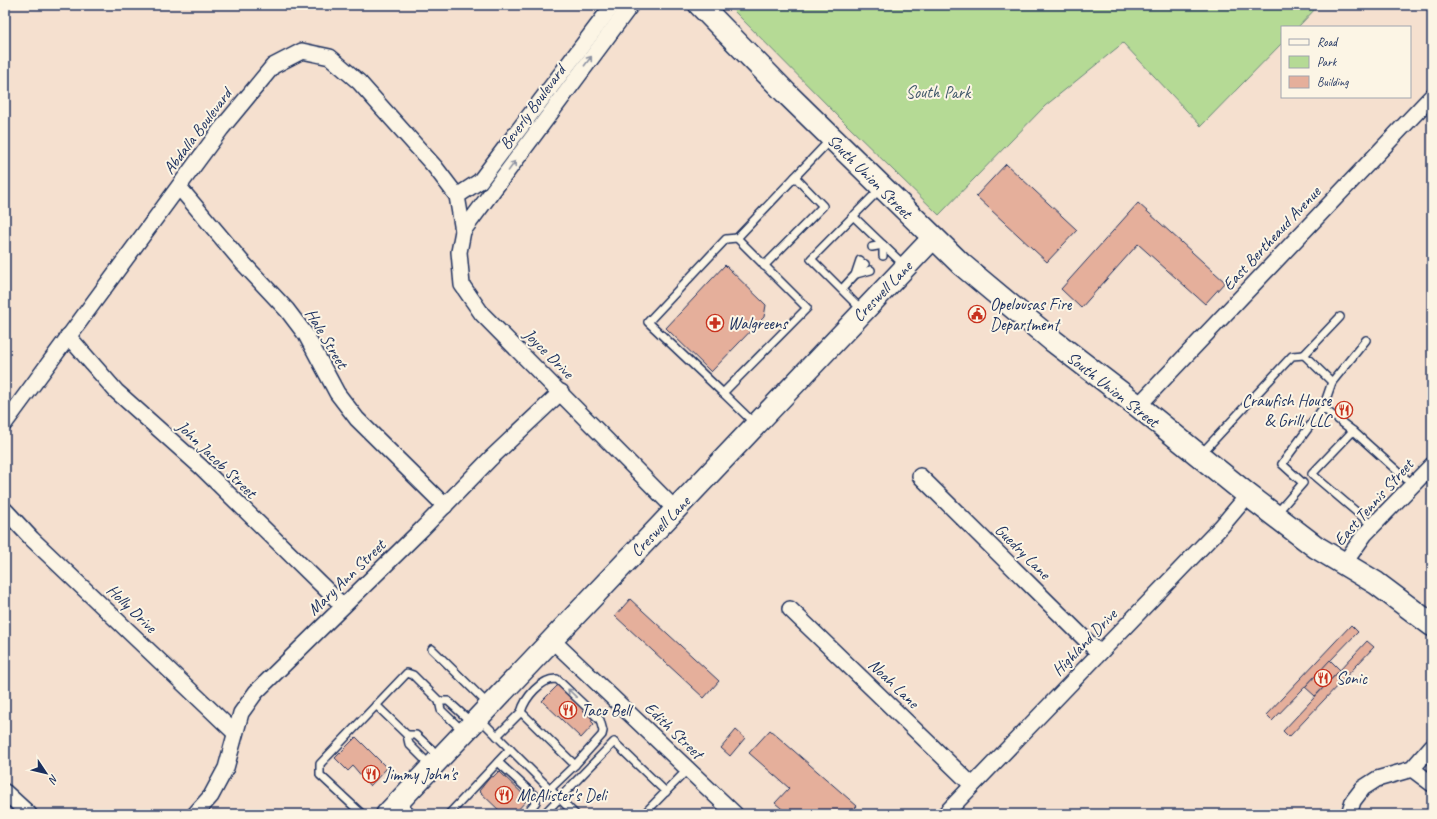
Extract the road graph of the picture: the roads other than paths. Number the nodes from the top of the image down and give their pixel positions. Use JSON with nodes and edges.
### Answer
{"nodes":[{"id":1,"x":614,"y":5,"type":"edge"},
{"id":2,"x":631,"y":5,"type":"edge"},
{"id":3,"x":700,"y":5,"type":"edge"},
{"id":4,"x":1432,"y":96,"type":"edge"},
{"id":5,"x":832,"y":138,"type":"junction"},
{"id":6,"x":795,"y":177,"type":"junction"},
{"id":7,"x":480,"y":181,"type":"junction"},
{"id":8,"x":178,"y":187,"type":"junction"},
{"id":9,"x":881,"y":187,"type":"junction"},
{"id":10,"x":494,"y":190,"type":"junction"},
{"id":11,"x":457,"y":196,"type":"junction"},
{"id":12,"x":853,"y":216,"type":"junction"},
{"id":13,"x":463,"y":231,"type":"junction"},
{"id":14,"x":737,"y":238,"type":"junction"},
{"id":15,"x":932,"y":238,"type":"junction"},
{"id":16,"x":883,"y":245,"type":"junction"},
{"id":17,"x":875,"y":249,"type":"dead end"},
{"id":18,"x":883,"y":256,"type":"dead end"},
{"id":19,"x":863,"y":262,"type":"dead end"},
{"id":20,"x":764,"y":266,"type":"junction"},
{"id":21,"x":906,"y":267,"type":"junction"},
{"id":22,"x":871,"y":270,"type":"dead end"},
{"id":23,"x":855,"y":274,"type":"junction"},
{"id":24,"x":842,"y":289,"type":"junction"},
{"id":25,"x":863,"y":311,"type":"junction"},
{"id":26,"x":1340,"y":317,"type":"dead end"},
{"id":27,"x":68,"y":336,"type":"junction"},
{"id":28,"x":1366,"y":340,"type":"dead end"},
{"id":29,"x":1304,"y":355,"type":"junction"},
{"id":30,"x":1332,"y":382,"type":"junction"},
{"id":31,"x":561,"y":392,"type":"junction"},
{"id":32,"x":723,"y":393,"type":"junction"},
{"id":33,"x":1138,"y":406,"type":"junction"},
{"id":34,"x":1323,"y":408,"type":"junction"},
{"id":35,"x":5,"y":423,"type":"edge"},
{"id":36,"x":755,"y":424,"type":"junction"},
{"id":37,"x":1352,"y":431,"type":"junction"},
{"id":38,"x":1198,"y":457,"type":"junction"},
{"id":39,"x":1432,"y":465,"type":"edge"},
{"id":40,"x":1312,"y":474,"type":"junction"},
{"id":41,"x":920,"y":476,"type":"dead end"},
{"id":42,"x":1303,"y":483,"type":"junction"},
{"id":43,"x":1413,"y":485,"type":"junction"},
{"id":44,"x":1248,"y":495,"type":"junction"},
{"id":45,"x":445,"y":506,"type":"junction"},
{"id":46,"x":5,"y":510,"type":"edge"},
{"id":47,"x":676,"y":510,"type":"junction"},
{"id":48,"x":1275,"y":515,"type":"junction"},
{"id":49,"x":1373,"y":526,"type":"junction"},
{"id":50,"x":1343,"y":565,"type":"junction"},
{"id":51,"x":343,"y":606,"type":"junction"},
{"id":52,"x":790,"y":608,"type":"dead end"},
{"id":53,"x":1432,"y":625,"type":"edge"},
{"id":54,"x":552,"y":640,"type":"junction"},
{"id":55,"x":432,"y":649,"type":"dead end"},
{"id":56,"x":1099,"y":653,"type":"junction"},
{"id":57,"x":439,"y":701,"type":"junction"},
{"id":58,"x":376,"y":705,"type":"junction"},
{"id":59,"x":521,"y":712,"type":"junction"},
{"id":60,"x":476,"y":719,"type":"junction"},
{"id":61,"x":235,"y":732,"type":"junction"},
{"id":62,"x":407,"y":735,"type":"junction"},
{"id":63,"x":497,"y":736,"type":"junction"},
{"id":64,"x":1432,"y":746,"type":"edge"},
{"id":65,"x":510,"y":749,"type":"junction"},
{"id":66,"x":436,"y":762,"type":"junction"},
{"id":67,"x":498,"y":762,"type":"junction"},
{"id":68,"x":575,"y":765,"type":"junction"},
{"id":69,"x":688,"y":769,"type":"junction"},
{"id":70,"x":1412,"y":769,"type":"junction"},
{"id":71,"x":1432,"y":784,"type":"edge"},
{"id":72,"x":972,"y":785,"type":"junction"},
{"id":73,"x":550,"y":789,"type":"junction"},
{"id":74,"x":5,"y":792,"type":"edge"},
{"id":75,"x":666,"y":792,"type":"junction"},
{"id":76,"x":559,"y":798,"type":"junction"},
{"id":77,"x":399,"y":810,"type":"edge"},
{"id":78,"x":29,"y":814,"type":"edge"},
{"id":79,"x":195,"y":814,"type":"edge"},
{"id":80,"x":362,"y":814,"type":"edge"},
{"id":81,"x":449,"y":814,"type":"edge"},
{"id":82,"x":526,"y":814,"type":"edge"},
{"id":83,"x":544,"y":814,"type":"edge"},
{"id":84,"x":575,"y":814,"type":"edge"},
{"id":85,"x":644,"y":814,"type":"edge"},
{"id":86,"x":735,"y":814,"type":"edge"},
{"id":87,"x":945,"y":814,"type":"edge"},
{"id":88,"x":1349,"y":814,"type":"edge"}],
"edges":[{"from":1,"to":7,"type":"street","name":"Beverly Boulevard"},
{"from":10,"to":2,"type":"street","name":"Beverly Boulevard","one_way":true},
{"from":3,"to":5,"type":"main road","name":"South Union Street"},
{"from":4,"to":33,"type":"street","name":"East Bertheaud Avenue"},
{"from":5,"to":6,"type":"lane"},
{"from":5,"to":9,"type":"main road","name":"South Union Street"},
{"from":6,"to":14,"type":"lane"},
{"from":6,"to":20,"type":"lane"},
{"from":7,"to":10,"type":"street"},
{"from":7,"to":11,"type":"street","name":"Beverly Boulevard"},
{"from":8,"to":11,"type":"street","name":"Abdalla Boulevard"},
{"from":8,"to":27,"type":"street","name":"Abdalla Boulevard"},
{"from":8,"to":45,"type":"street","name":"Hale Street"},
{"from":9,"to":12,"type":"lane"},
{"from":9,"to":15,"type":"main road","name":"South Union Street"},
{"from":10,"to":13,"type":"street","name":"Beverly Boulevard"},
{"from":11,"to":13,"type":"street","name":"Joyce Drive"},
{"from":12,"to":16,"type":"lane"},
{"from":12,"to":24,"type":"lane"},
{"from":13,"to":31,"type":"street","name":"Joyce Drive"},
{"from":14,"to":20,"type":"lane"},
{"from":14,"to":32,"type":"lane"},
{"from":15,"to":21,"type":"main road","name":"Creswell Lane"},
{"from":15,"to":33,"type":"main road","name":"South Union Street"},
{"from":16,"to":17,"type":"lane"},
{"from":16,"to":18,"type":"lane"},
{"from":16,"to":21,"type":"lane"},
{"from":19,"to":23,"type":"lane"},
{"from":20,"to":32,"type":"lane"},
{"from":21,"to":25,"type":"main road","name":"Creswell Lane"},
{"from":22,"to":23,"type":"lane"},
{"from":23,"to":24,"type":"lane"},
{"from":24,"to":25,"type":"lane"},
{"from":25,"to":36,"type":"main road","name":"Creswell Lane"},
{"from":26,"to":29,"type":"lane"},
{"from":27,"to":35,"type":"street","name":"Abdalla Boulevard"},
{"from":27,"to":51,"type":"street","name":"John Jacob Street"},
{"from":28,"to":30,"type":"lane"},
{"from":29,"to":30,"type":"lane"},
{"from":29,"to":38,"type":"lane"},
{"from":30,"to":34,"type":"lane"},
{"from":31,"to":45,"type":"street","name":"Mary Ann Street"},
{"from":31,"to":47,"type":"street","name":"Joyce Drive"},
{"from":32,"to":36,"type":"lane"},
{"from":33,"to":38,"type":"main road","name":"South Union Street"},
{"from":34,"to":37,"type":"lane"},
{"from":34,"to":42,"type":"lane"},
{"from":36,"to":47,"type":"main road","name":"Creswell Lane"},
{"from":37,"to":40,"type":"lane"},
{"from":37,"to":43,"type":"lane"},
{"from":38,"to":44,"type":"main road","name":"South Union Street"},
{"from":39,"to":43,"type":"street","name":"East Tennis Street"},
{"from":40,"to":42,"type":"lane"},
{"from":40,"to":49,"type":"lane"},
{"from":41,"to":56,"type":"street","name":"Guedry Lane"},
{"from":42,"to":48,"type":"lane"},
{"from":43,"to":49,"type":"street","name":"East Tennis Street"},
{"from":44,"to":48,"type":"main road","name":"South Union Street"},
{"from":44,"to":56,"type":"street","name":"Highland Drive"},
{"from":45,"to":51,"type":"street","name":"Mary Ann Street"},
{"from":46,"to":61,"type":"street","name":"Holly Drive"},
{"from":47,"to":54,"type":"main road","name":"Creswell Lane"},
{"from":48,"to":50,"type":"main road","name":"South Union Street"},
{"from":49,"to":50,"type":"street","name":"East Tennis Street"},
{"from":50,"to":53,"type":"main road","name":"South Union Street"},
{"from":51,"to":61,"type":"street","name":"Mary Ann Street"},
{"from":52,"to":72,"type":"street","name":"Noah Lane"},
{"from":54,"to":60,"type":"main road","name":"Creswell Lane"},
{"from":54,"to":69,"type":"street","name":"Edith Street"},
{"from":55,"to":60,"type":"lane"},
{"from":56,"to":72,"type":"street","name":"Highland Drive"},
{"from":57,"to":58,"type":"lane"},
{"from":57,"to":60,"type":"lane"},
{"from":57,"to":60,"type":"lane"},
{"from":58,"to":62,"type":"lane"},
{"from":58,"to":80,"type":"lane"},
{"from":59,"to":63,"type":"lane"},
{"from":59,"to":68,"type":"lane"},
{"from":68,"to":59,"type":"lane","one_way":true},
{"from":60,"to":63,"type":"lane"},
{"from":60,"to":66,"type":"main road","name":"Creswell Lane"},
{"from":61,"to":79,"type":"street","name":"Mary Ann Street"},
{"from":62,"to":66,"type":"lane"},
{"from":62,"to":66,"type":"lane"},
{"from":63,"to":65,"type":"lane"},
{"from":64,"to":70,"type":"street"},
{"from":65,"to":67,"type":"lane"},
{"from":65,"to":73,"type":"lane"},
{"from":66,"to":77,"type":"main road","name":"Creswell Lane"},
{"from":67,"to":81,"type":"lane"},
{"from":67,"to":82,"type":"lane"},
{"from":68,"to":73,"type":"lane"},
{"from":69,"to":75,"type":"lane"},
{"from":69,"to":86,"type":"street","name":"Edith Street"},
{"from":70,"to":71,"type":"street"},
{"from":70,"to":88,"type":"street"},
{"from":72,"to":87,"type":"street","name":"Highland Drive"},
{"from":73,"to":76,"type":"lane"},
{"from":74,"to":78,"type":"street"},
{"from":75,"to":76,"type":"lane"},
{"from":75,"to":85,"type":"lane"},
{"from":76,"to":83,"type":"lane"},
{"from":76,"to":84,"type":"lane"}]}
